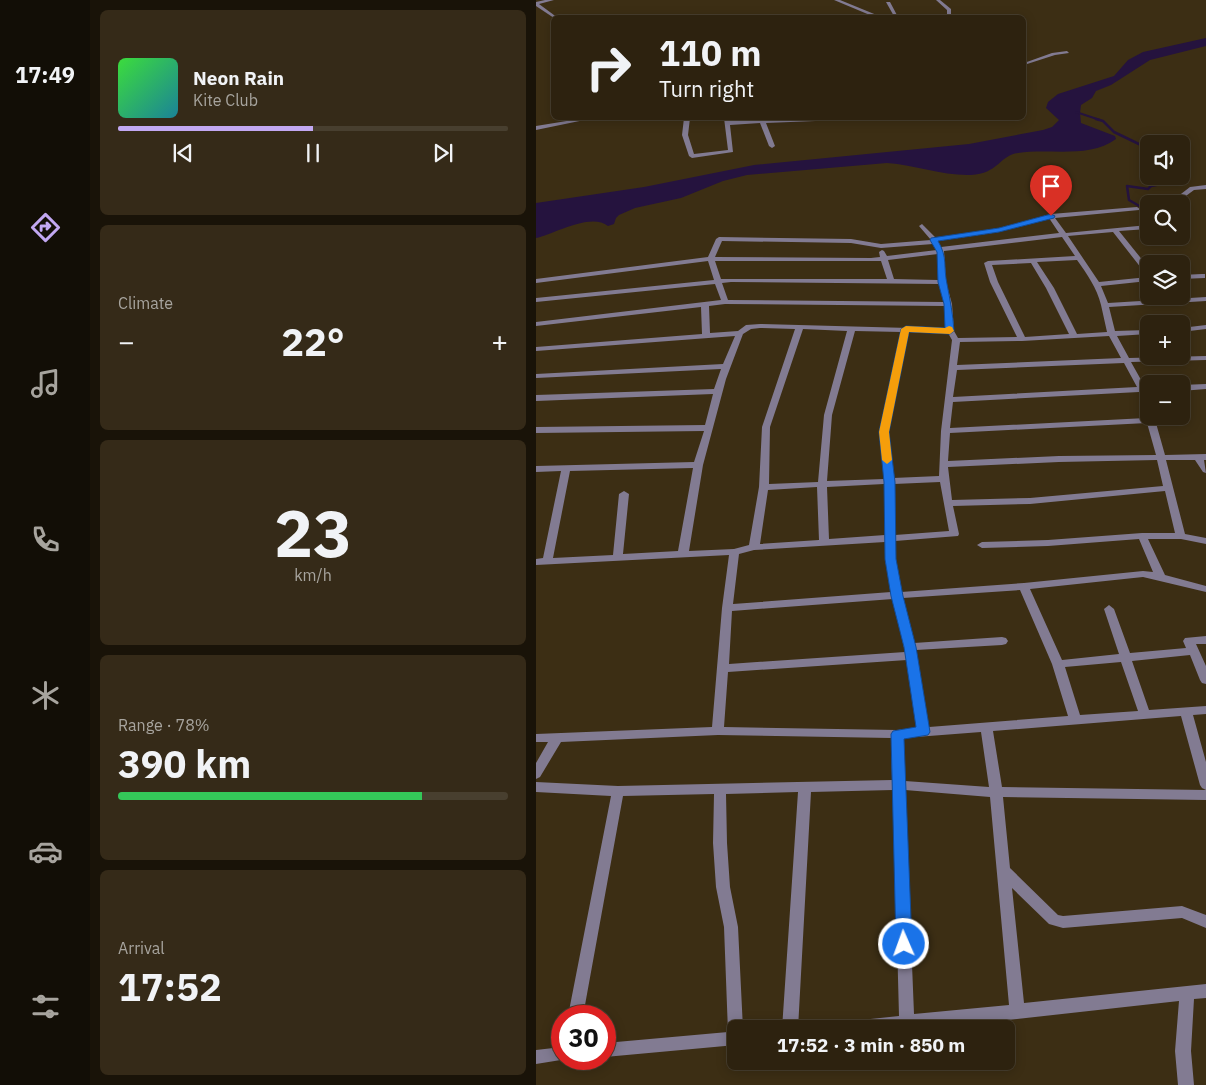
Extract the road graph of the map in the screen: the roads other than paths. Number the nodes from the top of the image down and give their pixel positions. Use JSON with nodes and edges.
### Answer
{"nodes":[{"id":1,"x":552,"y":0,"type":"edge"},
{"id":2,"x":836,"y":0,"type":"edge"},
{"id":3,"x":938,"y":0,"type":"edge"},
{"id":4,"x":536,"y":3,"type":"edge"},
{"id":5,"x":888,"y":3,"type":"dead end"},
{"id":6,"x":949,"y":10,"type":"junction"},
{"id":7,"x":552,"y":15,"type":"edge"},
{"id":8,"x":874,"y":15,"type":"edge"},
{"id":9,"x":896,"y":15,"type":"edge"},
{"id":10,"x":937,"y":15,"type":"edge"},
{"id":11,"x":949,"y":15,"type":"edge"},
{"id":12,"x":1067,"y":52,"type":"dead end"},
{"id":13,"x":1026,"y":63,"type":"edge"},
{"id":14,"x":580,"y":120,"type":"edge"},
{"id":15,"x":689,"y":120,"type":"edge"},
{"id":16,"x":727,"y":120,"type":"edge"},
{"id":17,"x":762,"y":120,"type":"edge"},
{"id":18,"x":806,"y":120,"type":"edge"},
{"id":19,"x":806,"y":127,"type":"dead end"},
{"id":20,"x":536,"y":128,"type":"edge"},
{"id":21,"x":772,"y":146,"type":"dead end"},
{"id":22,"x":1206,"y":187,"type":"edge"},
{"id":23,"x":1183,"y":195,"type":"edge"},
{"id":24,"x":1137,"y":209,"type":"dead end"},
{"id":25,"x":1051,"y":216,"type":"junction"},
{"id":26,"x":922,"y":226,"type":"dead end"},
{"id":27,"x":1140,"y":228,"type":"edge"},
{"id":28,"x":1115,"y":230,"type":"junction"},
{"id":29,"x":1065,"y":236,"type":"junction"},
{"id":30,"x":934,"y":241,"type":"junction"},
{"id":31,"x":881,"y":246,"type":"junction"},
{"id":32,"x":940,"y":251,"type":"junction"},
{"id":33,"x":884,"y":258,"type":"junction"},
{"id":34,"x":1078,"y":258,"type":"junction"},
{"id":35,"x":711,"y":259,"type":"junction"},
{"id":36,"x":818,"y":260,"type":"junction"},
{"id":37,"x":1033,"y":261,"type":"junction"},
{"id":38,"x":1140,"y":261,"type":"edge"},
{"id":39,"x":825,"y":275,"type":"junction"},
{"id":40,"x":1202,"y":276,"type":"dead end"},
{"id":41,"x":1190,"y":277,"type":"edge"},
{"id":42,"x":1140,"y":280,"type":"edge"},
{"id":43,"x":536,"y":281,"type":"edge"},
{"id":44,"x":718,"y":281,"type":"junction"},
{"id":45,"x":891,"y":282,"type":"junction"},
{"id":46,"x":942,"y":282,"type":"junction"},
{"id":47,"x":1097,"y":284,"type":"junction"},
{"id":48,"x":1206,"y":299,"type":"edge"},
{"id":49,"x":536,"y":300,"type":"edge"},
{"id":50,"x":725,"y":302,"type":"junction"},
{"id":51,"x":948,"y":304,"type":"junction"},
{"id":52,"x":705,"y":305,"type":"junction"},
{"id":53,"x":1105,"y":305,"type":"junction"},
{"id":54,"x":536,"y":324,"type":"edge"},
{"id":55,"x":800,"y":326,"type":"junction"},
{"id":56,"x":852,"y":328,"type":"junction"},
{"id":57,"x":1206,"y":328,"type":"edge"},
{"id":58,"x":906,"y":329,"type":"junction"},
{"id":59,"x":1190,"y":329,"type":"edge"},
{"id":60,"x":950,"y":331,"type":"junction"},
{"id":61,"x":740,"y":332,"type":"junction"},
{"id":62,"x":1140,"y":332,"type":"edge"},
{"id":63,"x":1112,"y":334,"type":"junction"},
{"id":64,"x":706,"y":336,"type":"junction"},
{"id":65,"x":1074,"y":336,"type":"junction"},
{"id":66,"x":1022,"y":339,"type":"junction"},
{"id":67,"x":956,"y":340,"type":"junction"},
{"id":68,"x":536,"y":349,"type":"edge"},
{"id":69,"x":1206,"y":358,"type":"edge"},
{"id":70,"x":1126,"y":360,"type":"junction"},
{"id":71,"x":725,"y":366,"type":"junction"},
{"id":72,"x":953,"y":368,"type":"junction"},
{"id":73,"x":536,"y":376,"type":"edge"},
{"id":74,"x":1140,"y":381,"type":"edge"},
{"id":75,"x":1206,"y":386,"type":"edge"},
{"id":76,"x":1190,"y":387,"type":"edge"},
{"id":77,"x":1140,"y":389,"type":"edge"},
{"id":78,"x":716,"y":391,"type":"junction"},
{"id":79,"x":536,"y":398,"type":"edge"},
{"id":80,"x":949,"y":400,"type":"junction"},
{"id":81,"x":1140,"y":416,"type":"edge"},
{"id":82,"x":1153,"y":425,"type":"edge"},
{"id":83,"x":709,"y":428,"type":"junction"},
{"id":84,"x":536,"y":430,"type":"edge"},
{"id":85,"x":945,"y":431,"type":"junction"},
{"id":86,"x":1162,"y":457,"type":"junction"},
{"id":87,"x":1202,"y":457,"type":"edge"},
{"id":88,"x":944,"y":464,"type":"junction"},
{"id":89,"x":698,"y":466,"type":"junction"},
{"id":90,"x":566,"y":468,"type":"junction"},
{"id":91,"x":536,"y":469,"type":"edge"},
{"id":92,"x":1206,"y":470,"type":"edge"},
{"id":93,"x":944,"y":479,"type":"junction"},
{"id":94,"x":889,"y":482,"type":"junction"},
{"id":95,"x":822,"y":486,"type":"junction"},
{"id":96,"x":764,"y":487,"type":"junction"},
{"id":97,"x":1169,"y":488,"type":"junction"},
{"id":98,"x":624,"y":494,"type":"dead end"},
{"id":99,"x":949,"y":503,"type":"junction"},
{"id":100,"x":1142,"y":536,"type":"junction"},
{"id":101,"x":1181,"y":536,"type":"junction"},
{"id":102,"x":890,"y":537,"type":"junction"},
{"id":103,"x":1206,"y":541,"type":"edge"},
{"id":104,"x":824,"y":542,"type":"junction"},
{"id":105,"x":982,"y":546,"type":"dead end"},
{"id":106,"x":754,"y":547,"type":"junction"},
{"id":107,"x":734,"y":552,"type":"junction"},
{"id":108,"x":683,"y":554,"type":"junction"},
{"id":109,"x":618,"y":558,"type":"junction"},
{"id":110,"x":536,"y":562,"type":"edge"},
{"id":111,"x":547,"y":562,"type":"junction"},
{"id":112,"x":1160,"y":576,"type":"junction"},
{"id":113,"x":1024,"y":586,"type":"junction"},
{"id":114,"x":1206,"y":589,"type":"edge"},
{"id":115,"x":897,"y":596,"type":"junction"},
{"id":116,"x":727,"y":608,"type":"junction"},
{"id":117,"x":1109,"y":609,"type":"dead end"},
{"id":118,"x":1206,"y":640,"type":"edge"},
{"id":119,"x":1002,"y":641,"type":"dead end"},
{"id":120,"x":911,"y":651,"type":"junction"},
{"id":121,"x":1193,"y":651,"type":"junction"},
{"id":122,"x":1126,"y":657,"type":"junction"},
{"id":123,"x":1058,"y":664,"type":"junction"},
{"id":124,"x":723,"y":668,"type":"junction"},
{"id":125,"x":1206,"y":680,"type":"edge"},
{"id":126,"x":1206,"y":710,"type":"edge"},
{"id":127,"x":1186,"y":712,"type":"junction"},
{"id":128,"x":1145,"y":715,"type":"junction"},
{"id":129,"x":1075,"y":720,"type":"junction"},
{"id":130,"x":986,"y":726,"type":"junction"},
{"id":131,"x":718,"y":731,"type":"junction"},
{"id":132,"x":924,"y":732,"type":"junction"},
{"id":133,"x":897,"y":734,"type":"junction"},
{"id":134,"x":558,"y":736,"type":"junction"},
{"id":135,"x":536,"y":738,"type":"edge"},
{"id":136,"x":536,"y":774,"type":"edge"},
{"id":137,"x":899,"y":785,"type":"junction"},
{"id":138,"x":1206,"y":785,"type":"edge"},
{"id":139,"x":806,"y":786,"type":"junction"},
{"id":140,"x":536,"y":787,"type":"edge"},
{"id":141,"x":720,"y":788,"type":"junction"},
{"id":142,"x":618,"y":791,"type":"junction"},
{"id":143,"x":996,"y":792,"type":"junction"},
{"id":144,"x":1206,"y":795,"type":"edge"},
{"id":145,"x":1003,"y":870,"type":"junction"},
{"id":146,"x":1206,"y":922,"type":"edge"},
{"id":147,"x":1206,"y":991,"type":"edge"},
{"id":148,"x":1186,"y":993,"type":"junction"},
{"id":149,"x":577,"y":1005,"type":"edge"},
{"id":150,"x":1016,"y":1012,"type":"junction"},
{"id":151,"x":735,"y":1020,"type":"edge"},
{"id":152,"x":791,"y":1020,"type":"edge"},
{"id":153,"x":907,"y":1020,"type":"edge"},
{"id":154,"x":937,"y":1020,"type":"edge"},
{"id":155,"x":727,"y":1039,"type":"edge"},
{"id":156,"x":616,"y":1049,"type":"edge"},
{"id":157,"x":551,"y":1055,"type":"edge"},
{"id":158,"x":536,"y":1057,"type":"edge"},
{"id":159,"x":1186,"y":1085,"type":"edge"}],
"edges":[{"from":1,"to":4,"type":"street"},
{"from":2,"to":8,"type":"street"},
{"from":3,"to":6,"type":"street"},
{"from":4,"to":7,"type":"street"},
{"from":5,"to":9,"type":"street"},
{"from":6,"to":10,"type":"street"},
{"from":6,"to":11,"type":"street"},
{"from":12,"to":13,"type":"street"},
{"from":14,"to":20,"type":"street"},
{"from":15,"to":16,"type":"street"},
{"from":17,"to":21,"type":"street"},
{"from":18,"to":19,"type":"street"},
{"from":22,"to":23,"type":"street"},
{"from":24,"to":25,"type":"street"},
{"from":25,"to":29,"type":"street"},
{"from":25,"to":30,"type":"street"},
{"from":26,"to":30,"type":"street"},
{"from":27,"to":28,"type":"street"},
{"from":28,"to":29,"type":"street"},
{"from":28,"to":38,"type":"street"},
{"from":29,"to":32,"type":"street"},
{"from":29,"to":34,"type":"street"},
{"from":30,"to":31,"type":"street"},
{"from":30,"to":32,"type":"street"},
{"from":31,"to":33,"type":"street"},
{"from":31,"to":35,"type":"street"},
{"from":32,"to":33,"type":"street"},
{"from":32,"to":46,"type":"street"},
{"from":33,"to":36,"type":"street"},
{"from":33,"to":45,"type":"street"},
{"from":34,"to":37,"type":"street"},
{"from":34,"to":47,"type":"street"},
{"from":35,"to":36,"type":"street"},
{"from":35,"to":43,"type":"street"},
{"from":35,"to":44,"type":"street"},
{"from":36,"to":39,"type":"street"},
{"from":37,"to":65,"type":"street"},
{"from":37,"to":66,"type":"street"},
{"from":39,"to":44,"type":"street"},
{"from":39,"to":45,"type":"street"},
{"from":40,"to":41,"type":"street"},
{"from":42,"to":47,"type":"street"},
{"from":44,"to":49,"type":"street"},
{"from":44,"to":50,"type":"street"},
{"from":45,"to":46,"type":"street"},
{"from":46,"to":51,"type":"street"},
{"from":47,"to":53,"type":"street"},
{"from":48,"to":53,"type":"street"},
{"from":50,"to":51,"type":"street"},
{"from":50,"to":52,"type":"street"},
{"from":51,"to":60,"type":"street"},
{"from":52,"to":54,"type":"street"},
{"from":52,"to":64,"type":"street"},
{"from":53,"to":63,"type":"street"},
{"from":55,"to":56,"type":"street"},
{"from":55,"to":61,"type":"street"},
{"from":55,"to":96,"type":"street"},
{"from":56,"to":58,"type":"street"},
{"from":56,"to":95,"type":"street"},
{"from":57,"to":59,"type":"street"},
{"from":58,"to":60,"type":"street"},
{"from":58,"to":94,"type":"street"},
{"from":60,"to":67,"type":"street"},
{"from":61,"to":64,"type":"street"},
{"from":61,"to":71,"type":"street"},
{"from":62,"to":63,"type":"street"},
{"from":63,"to":65,"type":"street"},
{"from":63,"to":70,"type":"street"},
{"from":64,"to":68,"type":"street"},
{"from":65,"to":66,"type":"street"},
{"from":66,"to":67,"type":"street"},
{"from":67,"to":72,"type":"street"},
{"from":69,"to":70,"type":"street"},
{"from":70,"to":72,"type":"street"},
{"from":70,"to":74,"type":"street"},
{"from":71,"to":73,"type":"street"},
{"from":71,"to":78,"type":"street"},
{"from":72,"to":80,"type":"street"},
{"from":75,"to":76,"type":"street"},
{"from":77,"to":80,"type":"street"},
{"from":78,"to":79,"type":"street"},
{"from":78,"to":83,"type":"street"},
{"from":80,"to":85,"type":"street"},
{"from":81,"to":85,"type":"street"},
{"from":82,"to":86,"type":"street"},
{"from":83,"to":84,"type":"street"},
{"from":83,"to":89,"type":"street"},
{"from":85,"to":88,"type":"street"},
{"from":86,"to":87,"type":"street"},
{"from":86,"to":88,"type":"street"},
{"from":86,"to":97,"type":"street"},
{"from":87,"to":92,"type":"street"},
{"from":88,"to":93,"type":"street"},
{"from":89,"to":90,"type":"street"},
{"from":89,"to":108,"type":"street"},
{"from":90,"to":91,"type":"street"},
{"from":90,"to":111,"type":"street"},
{"from":93,"to":94,"type":"street"},
{"from":93,"to":99,"type":"street"},
{"from":94,"to":95,"type":"street"},
{"from":94,"to":102,"type":"street"},
{"from":95,"to":96,"type":"street"},
{"from":95,"to":104,"type":"street"},
{"from":96,"to":106,"type":"street"},
{"from":97,"to":99,"type":"street"},
{"from":97,"to":101,"type":"street"},
{"from":98,"to":109,"type":"street"},
{"from":99,"to":102,"type":"street"},
{"from":100,"to":101,"type":"street"},
{"from":100,"to":105,"type":"street"},
{"from":100,"to":112,"type":"street"},
{"from":101,"to":103,"type":"street"},
{"from":102,"to":104,"type":"street"},
{"from":102,"to":115,"type":"street"},
{"from":104,"to":106,"type":"street"},
{"from":106,"to":107,"type":"street"},
{"from":107,"to":108,"type":"street"},
{"from":107,"to":116,"type":"street"},
{"from":108,"to":109,"type":"street"},
{"from":109,"to":111,"type":"street"},
{"from":110,"to":111,"type":"street"},
{"from":112,"to":113,"type":"street"},
{"from":112,"to":114,"type":"street"},
{"from":113,"to":115,"type":"street"},
{"from":113,"to":123,"type":"street"},
{"from":115,"to":116,"type":"street"},
{"from":115,"to":120,"type":"street"},
{"from":116,"to":124,"type":"street"},
{"from":117,"to":122,"type":"street"},
{"from":118,"to":121,"type":"street"},
{"from":119,"to":120,"type":"street"},
{"from":120,"to":124,"type":"street"},
{"from":120,"to":132,"type":"street"},
{"from":121,"to":122,"type":"street"},
{"from":121,"to":125,"type":"street"},
{"from":122,"to":123,"type":"street"},
{"from":122,"to":128,"type":"street"},
{"from":123,"to":129,"type":"street"},
{"from":124,"to":131,"type":"street"},
{"from":126,"to":127,"type":"street"},
{"from":127,"to":128,"type":"street"},
{"from":127,"to":138,"type":"street"},
{"from":128,"to":129,"type":"street"},
{"from":129,"to":130,"type":"street"},
{"from":130,"to":132,"type":"street"},
{"from":130,"to":143,"type":"street"},
{"from":131,"to":133,"type":"street"},
{"from":131,"to":134,"type":"street"},
{"from":132,"to":133,"type":"street"},
{"from":133,"to":137,"type":"street"},
{"from":134,"to":135,"type":"street"},
{"from":134,"to":136,"type":"street"},
{"from":137,"to":139,"type":"street"},
{"from":137,"to":143,"type":"street"},
{"from":137,"to":153,"type":"street"},
{"from":139,"to":141,"type":"street"},
{"from":139,"to":152,"type":"street"},
{"from":140,"to":142,"type":"street"},
{"from":141,"to":142,"type":"street"},
{"from":141,"to":151,"type":"street"},
{"from":142,"to":149,"type":"street"},
{"from":143,"to":144,"type":"street"},
{"from":143,"to":145,"type":"street"},
{"from":145,"to":146,"type":"street"},
{"from":145,"to":150,"type":"street"},
{"from":147,"to":148,"type":"street"},
{"from":148,"to":150,"type":"street"},
{"from":148,"to":159,"type":"street"},
{"from":150,"to":154,"type":"street"},
{"from":155,"to":156,"type":"street"},
{"from":157,"to":158,"type":"street"}]}
